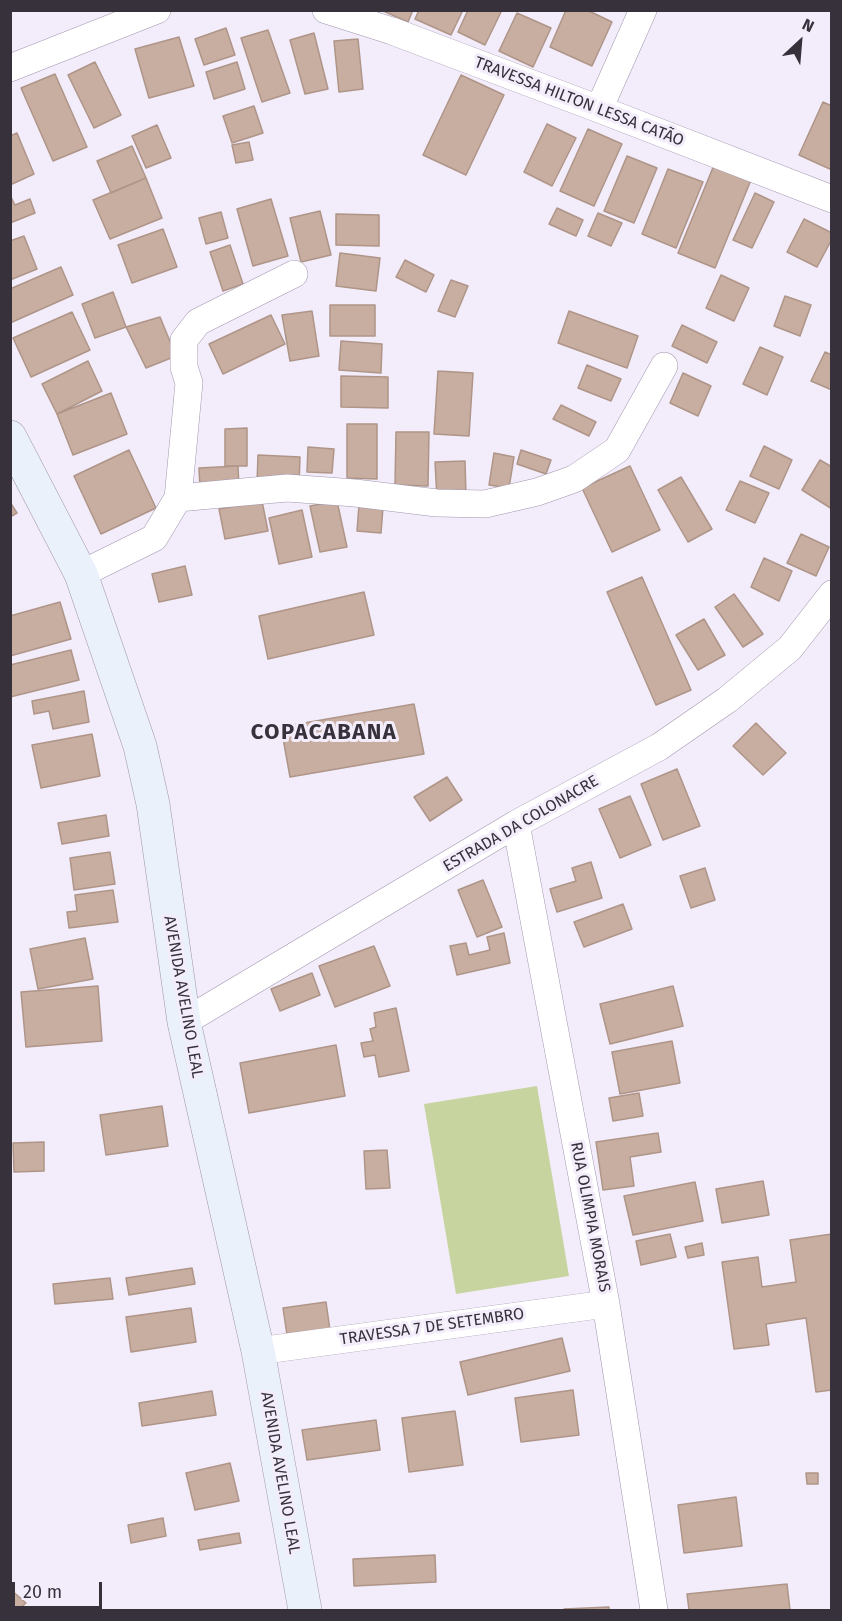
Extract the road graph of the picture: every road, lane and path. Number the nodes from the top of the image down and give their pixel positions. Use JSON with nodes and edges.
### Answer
{"nodes":[{"id":1,"x":158,"y":10,"type":"edge"},
{"id":2,"x":326,"y":10,"type":"edge"},
{"id":3,"x":643,"y":10,"type":"edge"},
{"id":4,"x":10,"y":68,"type":"edge"},
{"id":5,"x":599,"y":109,"type":"junction"},
{"id":6,"x":831,"y":199,"type":"edge"},
{"id":7,"x":294,"y":274,"type":"dead end"},
{"id":8,"x":664,"y":366,"type":"dead end"},
{"id":9,"x":10,"y":437,"type":"edge"},
{"id":10,"x":178,"y":498,"type":"junction"},
{"id":11,"x":81,"y":574,"type":"junction"},
{"id":12,"x":831,"y":594,"type":"edge"},
{"id":13,"x":516,"y":824,"type":"junction"},
{"id":14,"x":184,"y":1022,"type":"junction"},
{"id":15,"x":606,"y":1304,"type":"junction"},
{"id":16,"x":258,"y":1351,"type":"junction"},
{"id":17,"x":305,"y":1611,"type":"edge"},
{"id":18,"x":654,"y":1611,"type":"edge"}],
"edges":[{"from":1,"to":4,"type":"street"},
{"from":2,"to":5,"type":"street","name":"TRAVESSA HILTON LESSA CATÃO"},
{"from":3,"to":5,"type":"street"},
{"from":5,"to":6,"type":"street","name":"TRAVESSA HILTON LESSA CATÃO"},
{"from":7,"to":10,"type":"street"},
{"from":8,"to":10,"type":"street"},
{"from":9,"to":11,"type":"main road","name":"AVENIDA AVELINO LEAL"},
{"from":10,"to":11,"type":"street"},
{"from":11,"to":14,"type":"main road","name":"AVENIDA AVELINO LEAL"},
{"from":12,"to":13,"type":"street","name":"ESTRADA DA COLONACRE"},
{"from":13,"to":14,"type":"street","name":"ESTRADA DA COLONACRE"},
{"from":13,"to":15,"type":"street","name":"RUA OLIMPIA MORAIS"},
{"from":14,"to":16,"type":"main road","name":"AVENIDA AVELINO LEAL"},
{"from":15,"to":16,"type":"street","name":"TRAVESSA 7 DE SETEMBRO"},
{"from":15,"to":18,"type":"street","name":"RUA OLIMPIA MORAIS"},
{"from":16,"to":17,"type":"main road","name":"AVENIDA AVELINO LEAL"}]}
